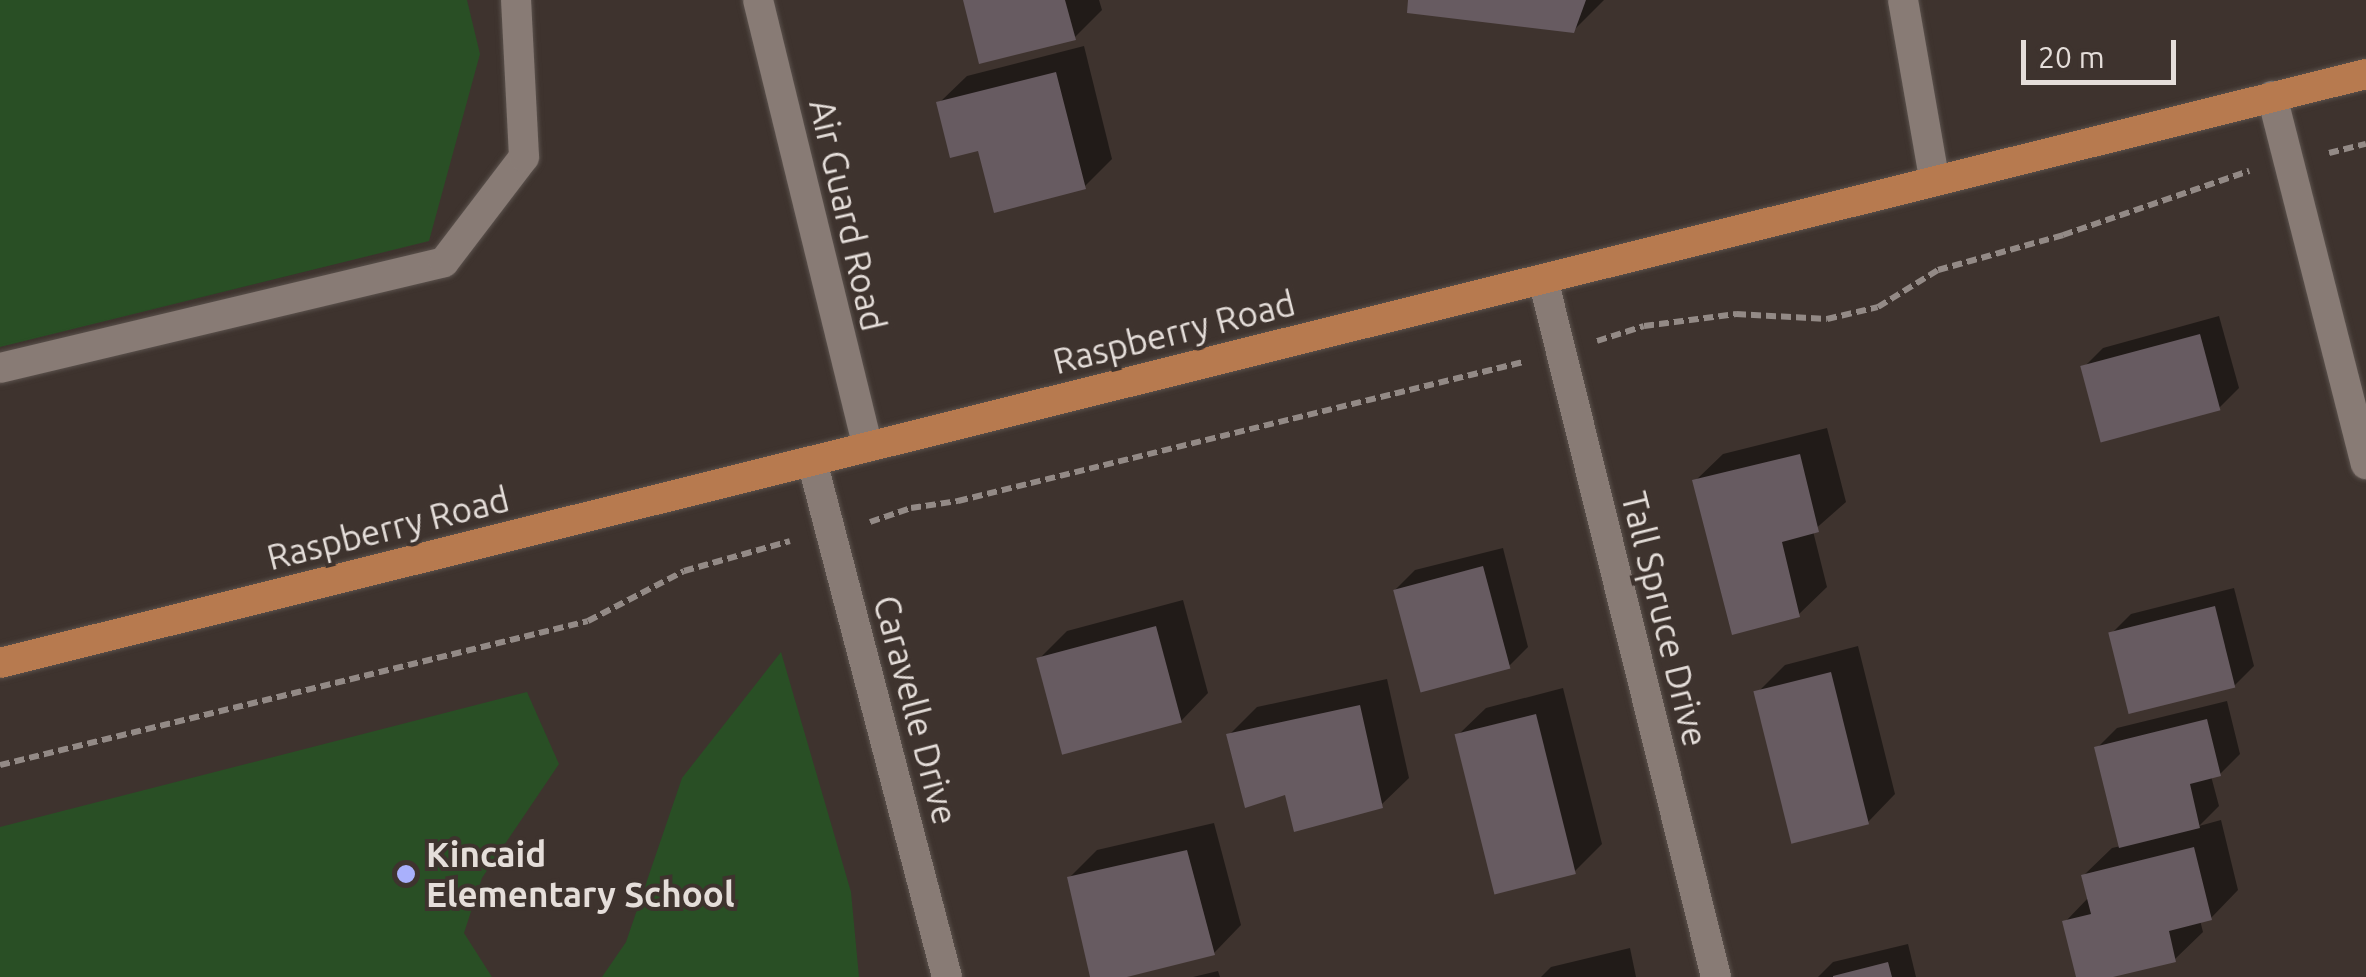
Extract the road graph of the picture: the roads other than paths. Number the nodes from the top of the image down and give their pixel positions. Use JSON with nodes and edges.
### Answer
{"nodes":[{"id":1,"x":516,"y":0,"type":"edge"},
{"id":2,"x":758,"y":0,"type":"edge"},
{"id":3,"x":1903,"y":0,"type":"edge"},
{"id":4,"x":2366,"y":74,"type":"edge"},
{"id":5,"x":2272,"y":96,"type":"junction"},
{"id":6,"x":1934,"y":178,"type":"junction"},
{"id":7,"x":1543,"y":279,"type":"junction"},
{"id":8,"x":0,"y":368,"type":"edge"},
{"id":9,"x":868,"y":447,"type":"junction"},
{"id":10,"x":812,"y":462,"type":"junction"},
{"id":11,"x":2366,"y":464,"type":"edge"},
{"id":12,"x":0,"y":663,"type":"edge"},
{"id":13,"x":948,"y":977,"type":"edge"},
{"id":14,"x":1716,"y":977,"type":"edge"}],
"edges":[{"from":1,"to":8,"type":"street"},
{"from":2,"to":9,"type":"street","name":"Air Guard Road"},
{"from":3,"to":6,"type":"street"},
{"from":4,"to":5,"type":"main road","name":"Raspberry Road"},
{"from":5,"to":6,"type":"main road","name":"Raspberry Road"},
{"from":5,"to":11,"type":"street"},
{"from":6,"to":7,"type":"main road","name":"Raspberry Road"},
{"from":7,"to":9,"type":"main road","name":"Raspberry Road"},
{"from":7,"to":14,"type":"street","name":"Tall Spruce Drive"},
{"from":9,"to":10,"type":"main road","name":"Raspberry Road"},
{"from":10,"to":12,"type":"main road","name":"Raspberry Road"},
{"from":10,"to":13,"type":"street","name":"Caravelle Drive"}]}
